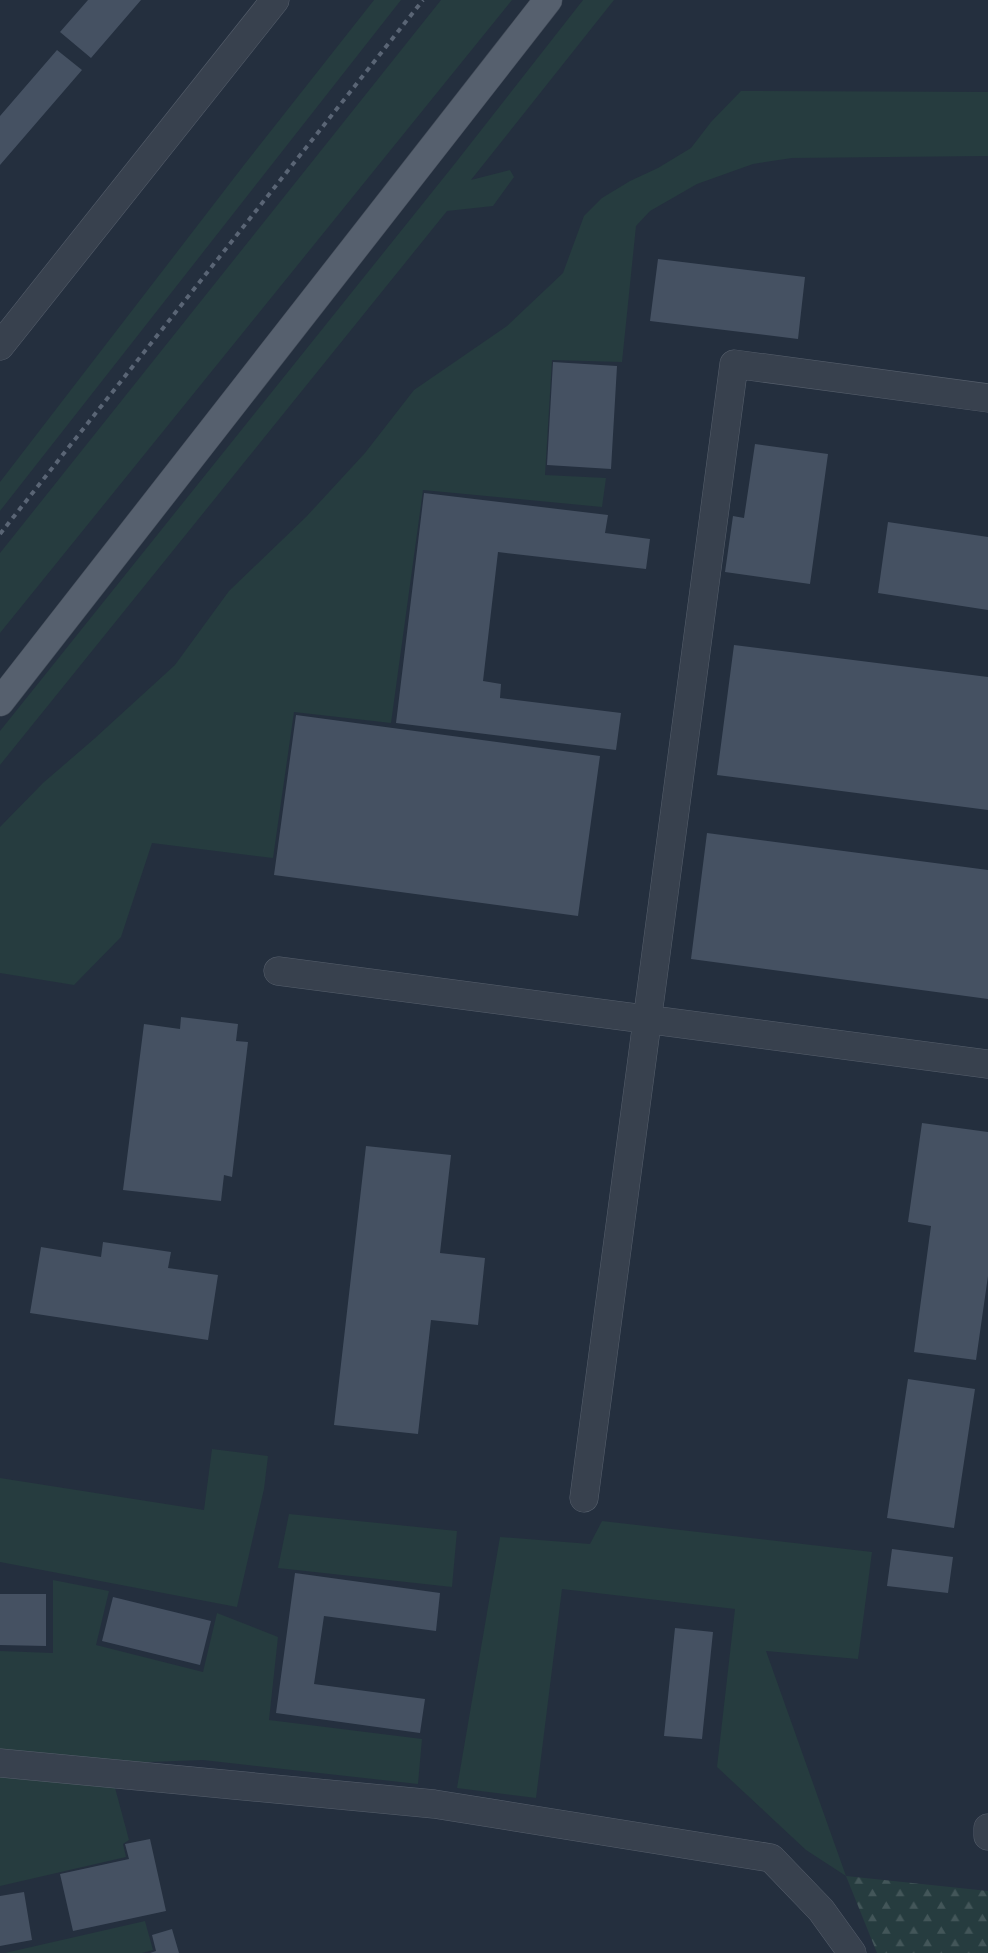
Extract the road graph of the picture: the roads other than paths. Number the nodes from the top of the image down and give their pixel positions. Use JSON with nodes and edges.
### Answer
{"nodes":[{"id":1,"x":275,"y":0,"type":"edge"},
{"id":2,"x":548,"y":0,"type":"edge"},
{"id":3,"x":0,"y":346,"type":"edge"},
{"id":4,"x":988,"y":398,"type":"edge"},
{"id":5,"x":0,"y":702,"type":"edge"},
{"id":6,"x":278,"y":971,"type":"dead end"},
{"id":7,"x":647,"y":1019,"type":"junction"},
{"id":8,"x":988,"y":1064,"type":"edge"},
{"id":9,"x":584,"y":1498,"type":"dead end"},
{"id":10,"x":0,"y":1763,"type":"edge"},
{"id":11,"x":988,"y":1828,"type":"edge"},
{"id":12,"x":988,"y":1836,"type":"edge"},
{"id":13,"x":852,"y":1953,"type":"edge"}],
"edges":[{"from":1,"to":3,"type":"street"},
{"from":2,"to":5,"type":"main road"},
{"from":4,"to":7,"type":"street"},
{"from":6,"to":7,"type":"street"},
{"from":7,"to":8,"type":"street"},
{"from":7,"to":9,"type":"street"},
{"from":10,"to":13,"type":"street"},
{"from":11,"to":12,"type":"street"}]}
